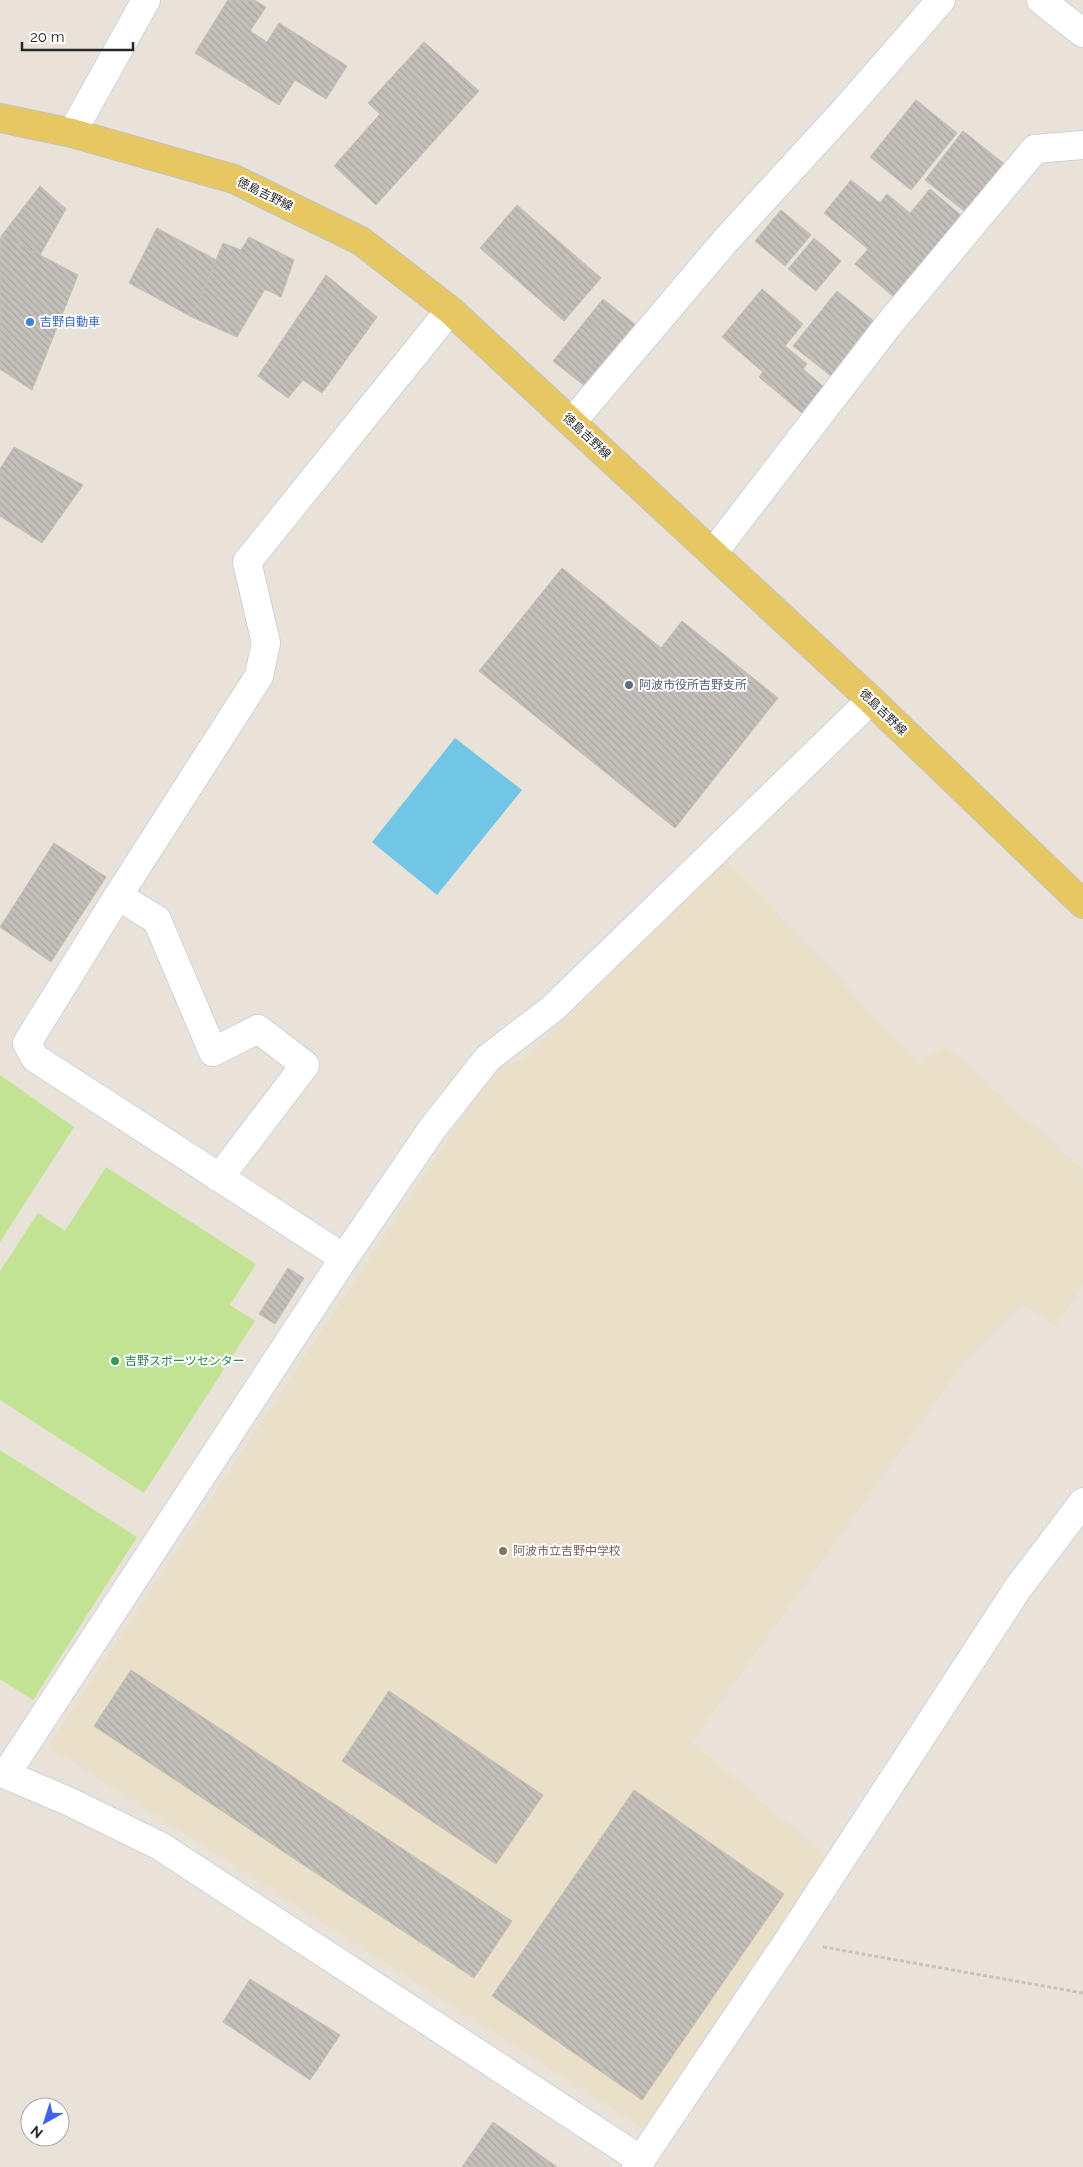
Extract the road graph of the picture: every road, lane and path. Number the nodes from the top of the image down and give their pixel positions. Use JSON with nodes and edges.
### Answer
{"nodes":[{"id":1,"x":146,"y":0,"type":"edge"},
{"id":2,"x":942,"y":0,"type":"edge"},
{"id":3,"x":1041,"y":0,"type":"edge"},
{"id":4,"x":1083,"y":33,"type":"edge"},
{"id":5,"x":0,"y":118,"type":"edge"},
{"id":6,"x":72,"y":133,"type":"junction"},
{"id":7,"x":1083,"y":145,"type":"edge"},
{"id":8,"x":450,"y":310,"type":"junction"},
{"id":9,"x":572,"y":422,"type":"junction"},
{"id":10,"x":713,"y":554,"type":"junction"},
{"id":11,"x":871,"y":700,"type":"junction"},
{"id":12,"x":118,"y":896,"type":"junction"},
{"id":13,"x":1083,"y":904,"type":"edge"},
{"id":14,"x":219,"y":1178,"type":"junction"},
{"id":15,"x":344,"y":1258,"type":"junction"},
{"id":16,"x":1083,"y":1502,"type":"edge"},
{"id":17,"x":3,"y":1773,"type":"edge"},
{"id":18,"x":788,"y":1941,"type":"junction"},
{"id":19,"x":1083,"y":1993,"type":"edge"},
{"id":20,"x":639,"y":2163,"type":"edge"}],
"edges":[{"from":1,"to":6,"type":"street"},
{"from":2,"to":9,"type":"street"},
{"from":3,"to":4,"type":"street"},
{"from":5,"to":6,"type":"main road","name":"徳島吉野線"},
{"from":6,"to":8,"type":"main road","name":"徳島吉野線"},
{"from":7,"to":10,"type":"street"},
{"from":8,"to":9,"type":"main road","name":"徳島吉野線"},
{"from":8,"to":12,"type":"street"},
{"from":9,"to":10,"type":"main road","name":"徳島吉野線"},
{"from":10,"to":11,"type":"main road","name":"徳島吉野線"},
{"from":11,"to":13,"type":"main road","name":"徳島吉野線"},
{"from":11,"to":15,"type":"street"},
{"from":12,"to":14,"type":"street"},
{"from":12,"to":14,"type":"street"},
{"from":14,"to":15,"type":"street"},
{"from":15,"to":17,"type":"street"},
{"from":16,"to":18,"type":"street"},
{"from":17,"to":20,"type":"street"},
{"from":18,"to":19,"type":"path"},
{"from":18,"to":20,"type":"street"}]}
